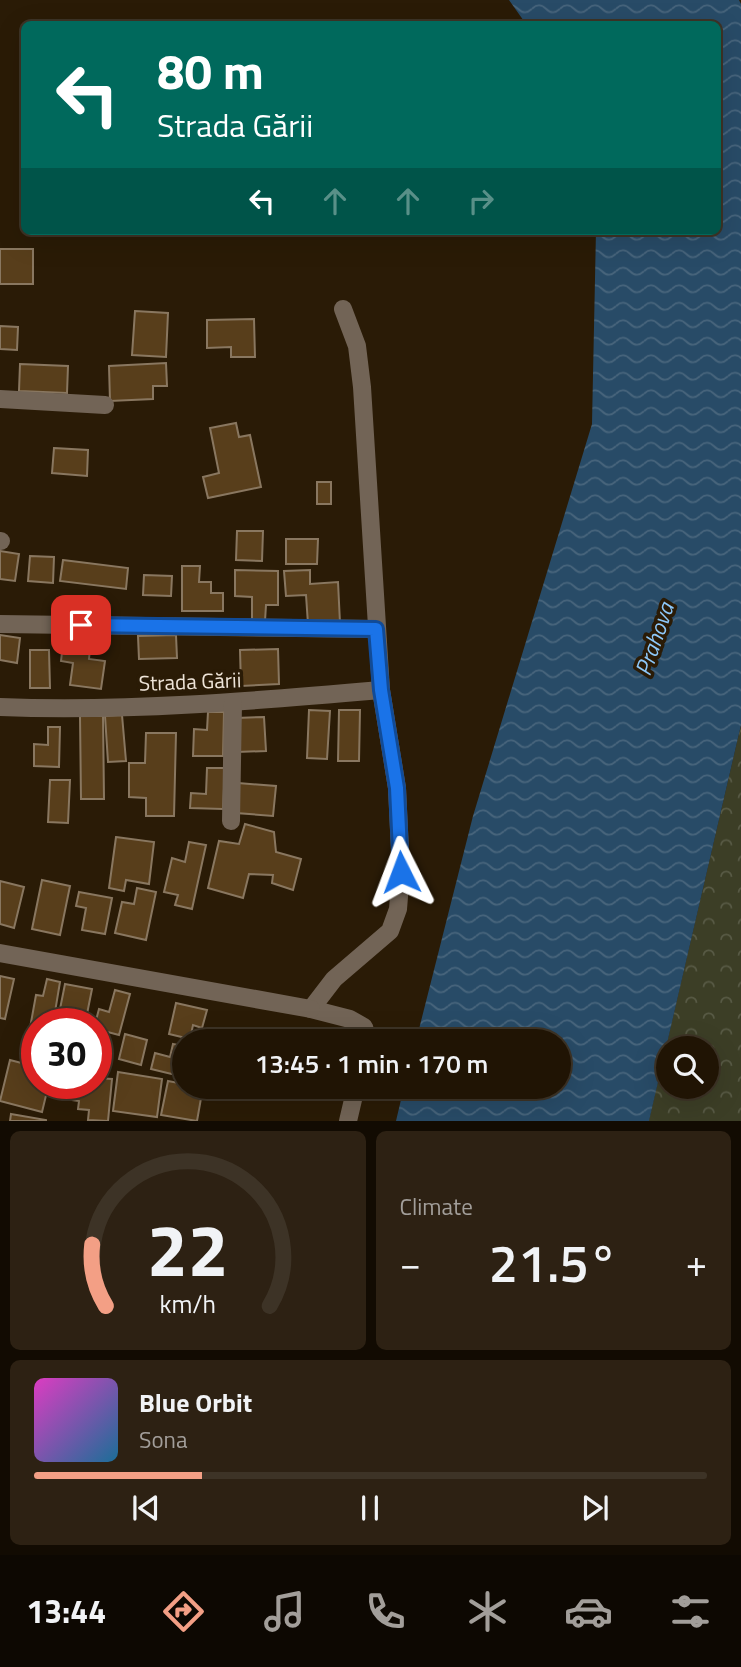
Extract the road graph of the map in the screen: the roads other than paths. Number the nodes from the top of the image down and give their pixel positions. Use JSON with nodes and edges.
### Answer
{"nodes":[{"id":1,"x":343,"y":309,"type":"dead end"},
{"id":2,"x":0,"y":398,"type":"edge"},
{"id":3,"x":105,"y":405,"type":"dead end"},
{"id":4,"x":0,"y":624,"type":"edge"},
{"id":5,"x":376,"y":629,"type":"junction"},
{"id":6,"x":381,"y":690,"type":"junction"},
{"id":7,"x":233,"y":703,"type":"junction"},
{"id":8,"x":0,"y":707,"type":"edge"},
{"id":9,"x":231,"y":821,"type":"dead end"},
{"id":10,"x":0,"y":953,"type":"edge"},
{"id":11,"x":311,"y":1009,"type":"junction"},
{"id":12,"x":365,"y":1029,"type":"edge"},
{"id":13,"x":353,"y":1099,"type":"edge"},
{"id":14,"x":348,"y":1121,"type":"edge"}],
"edges":[{"from":1,"to":5,"type":"street"},
{"from":2,"to":3,"type":"street"},
{"from":4,"to":5,"type":"street"},
{"from":5,"to":6,"type":"street"},
{"from":6,"to":7,"type":"street","name":"Strada Gării"},
{"from":6,"to":11,"type":"street"},
{"from":7,"to":8,"type":"street","name":"Strada Gării"},
{"from":7,"to":9,"type":"street"},
{"from":10,"to":11,"type":"street"},
{"from":11,"to":12,"type":"street"},
{"from":13,"to":14,"type":"street"}]}
